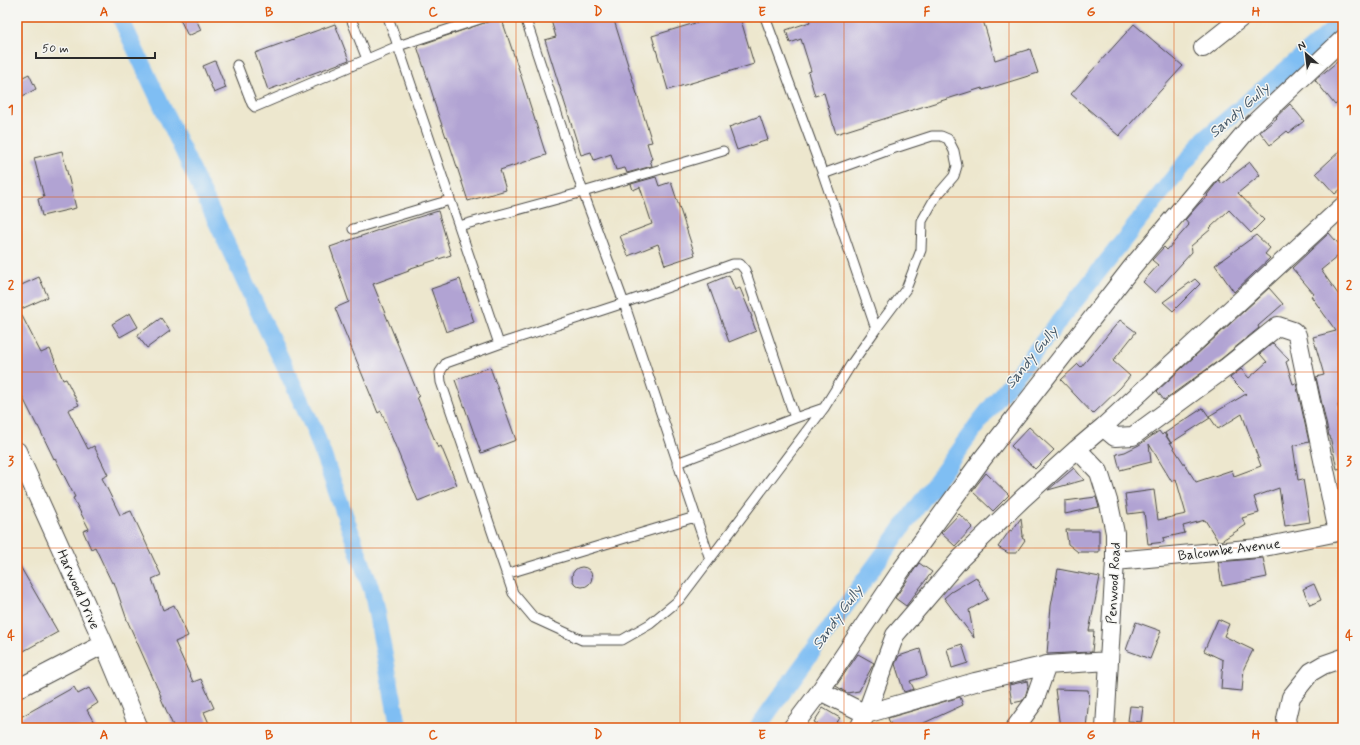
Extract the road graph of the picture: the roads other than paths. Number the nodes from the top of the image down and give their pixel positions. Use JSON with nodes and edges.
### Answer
{"nodes":[{"id":1,"x":388,"y":17,"type":"edge"},
{"id":2,"x":486,"y":17,"type":"edge"},
{"id":3,"x":525,"y":17,"type":"edge"},
{"id":4,"x":765,"y":17,"type":"edge"},
{"id":5,"x":1242,"y":17,"type":"edge"},
{"id":6,"x":352,"y":21,"type":"dead end"},
{"id":7,"x":1343,"y":39,"type":"edge"},
{"id":8,"x":398,"y":46,"type":"junction"},
{"id":9,"x":1203,"y":48,"type":"dead end"},
{"id":10,"x":367,"y":59,"type":"junction"},
{"id":11,"x":237,"y":65,"type":"dead end"},
{"id":12,"x":723,"y":151,"type":"dead end"},
{"id":13,"x":823,"y":174,"type":"junction"},
{"id":14,"x":583,"y":192,"type":"junction"},
{"id":15,"x":450,"y":200,"type":"junction"},
{"id":16,"x":1343,"y":206,"type":"edge"},
{"id":17,"x":459,"y":226,"type":"junction"},
{"id":18,"x":353,"y":229,"type":"dead end"},
{"id":19,"x":624,"y":303,"type":"junction"},
{"id":20,"x":876,"y":329,"type":"junction"},
{"id":21,"x":499,"y":344,"type":"junction"},
{"id":22,"x":824,"y":408,"type":"junction"},
{"id":23,"x":796,"y":418,"type":"junction"},
{"id":24,"x":1103,"y":427,"type":"junction"},
{"id":25,"x":1077,"y":449,"type":"junction"},
{"id":26,"x":19,"y":459,"type":"edge"},
{"id":27,"x":677,"y":463,"type":"junction"},
{"id":28,"x":695,"y":517,"type":"junction"},
{"id":29,"x":1340,"y":531,"type":"edge"},
{"id":30,"x":710,"y":560,"type":"junction"},
{"id":31,"x":1115,"y":561,"type":"junction"},
{"id":32,"x":506,"y":574,"type":"junction"},
{"id":33,"x":104,"y":644,"type":"junction"},
{"id":34,"x":1343,"y":658,"type":"edge"},
{"id":35,"x":1109,"y":661,"type":"junction"},
{"id":36,"x":1047,"y":665,"type":"junction"},
{"id":37,"x":17,"y":689,"type":"edge"},
{"id":38,"x":820,"y":691,"type":"junction"},
{"id":39,"x":861,"y":724,"type":"edge"},
{"id":40,"x":139,"y":728,"type":"edge"},
{"id":41,"x":792,"y":728,"type":"edge"},
{"id":42,"x":1015,"y":728,"type":"edge"},
{"id":43,"x":1104,"y":728,"type":"edge"},
{"id":44,"x":1288,"y":728,"type":"edge"}],
"edges":[{"from":1,"to":8,"type":"lane"},
{"from":2,"to":8,"type":"lane"},
{"from":3,"to":14,"type":"lane"},
{"from":4,"to":13,"type":"lane"},
{"from":5,"to":9,"type":"street"},
{"from":6,"to":10,"type":"lane"},
{"from":7,"to":38,"type":"street"},
{"from":8,"to":10,"type":"lane"},
{"from":8,"to":15,"type":"lane"},
{"from":10,"to":11,"type":"lane"},
{"from":12,"to":14,"type":"lane"},
{"from":13,"to":20,"type":"lane"},
{"from":13,"to":20,"type":"lane"},
{"from":14,"to":17,"type":"lane"},
{"from":14,"to":19,"type":"lane"},
{"from":15,"to":17,"type":"lane"},
{"from":15,"to":18,"type":"lane"},
{"from":16,"to":24,"type":"street"},
{"from":17,"to":21,"type":"lane"},
{"from":19,"to":21,"type":"lane"},
{"from":19,"to":23,"type":"lane"},
{"from":19,"to":27,"type":"lane"},
{"from":20,"to":22,"type":"lane"},
{"from":21,"to":32,"type":"lane"},
{"from":22,"to":23,"type":"lane"},
{"from":22,"to":30,"type":"lane"},
{"from":23,"to":27,"type":"lane"},
{"from":24,"to":25,"type":"street"},
{"from":24,"to":29,"type":"street"},
{"from":25,"to":31,"type":"street","name":"Penwood Road"},
{"from":25,"to":39,"type":"street"},
{"from":26,"to":33,"type":"street","name":"Harwood Drive"},
{"from":27,"to":28,"type":"lane"},
{"from":28,"to":30,"type":"lane"},
{"from":28,"to":32,"type":"lane"},
{"from":29,"to":31,"type":"street","name":"Balcombe Avenue"},
{"from":30,"to":32,"type":"lane"},
{"from":31,"to":35,"type":"street","name":"Penwood Road"},
{"from":33,"to":37,"type":"street"},
{"from":33,"to":40,"type":"street","name":"Harwood Drive"},
{"from":34,"to":44,"type":"street"},
{"from":35,"to":36,"type":"street"},
{"from":35,"to":43,"type":"street","name":"Penwood Road"},
{"from":36,"to":39,"type":"street"},
{"from":36,"to":42,"type":"street"},
{"from":38,"to":39,"type":"street"},
{"from":38,"to":41,"type":"street"}]}
